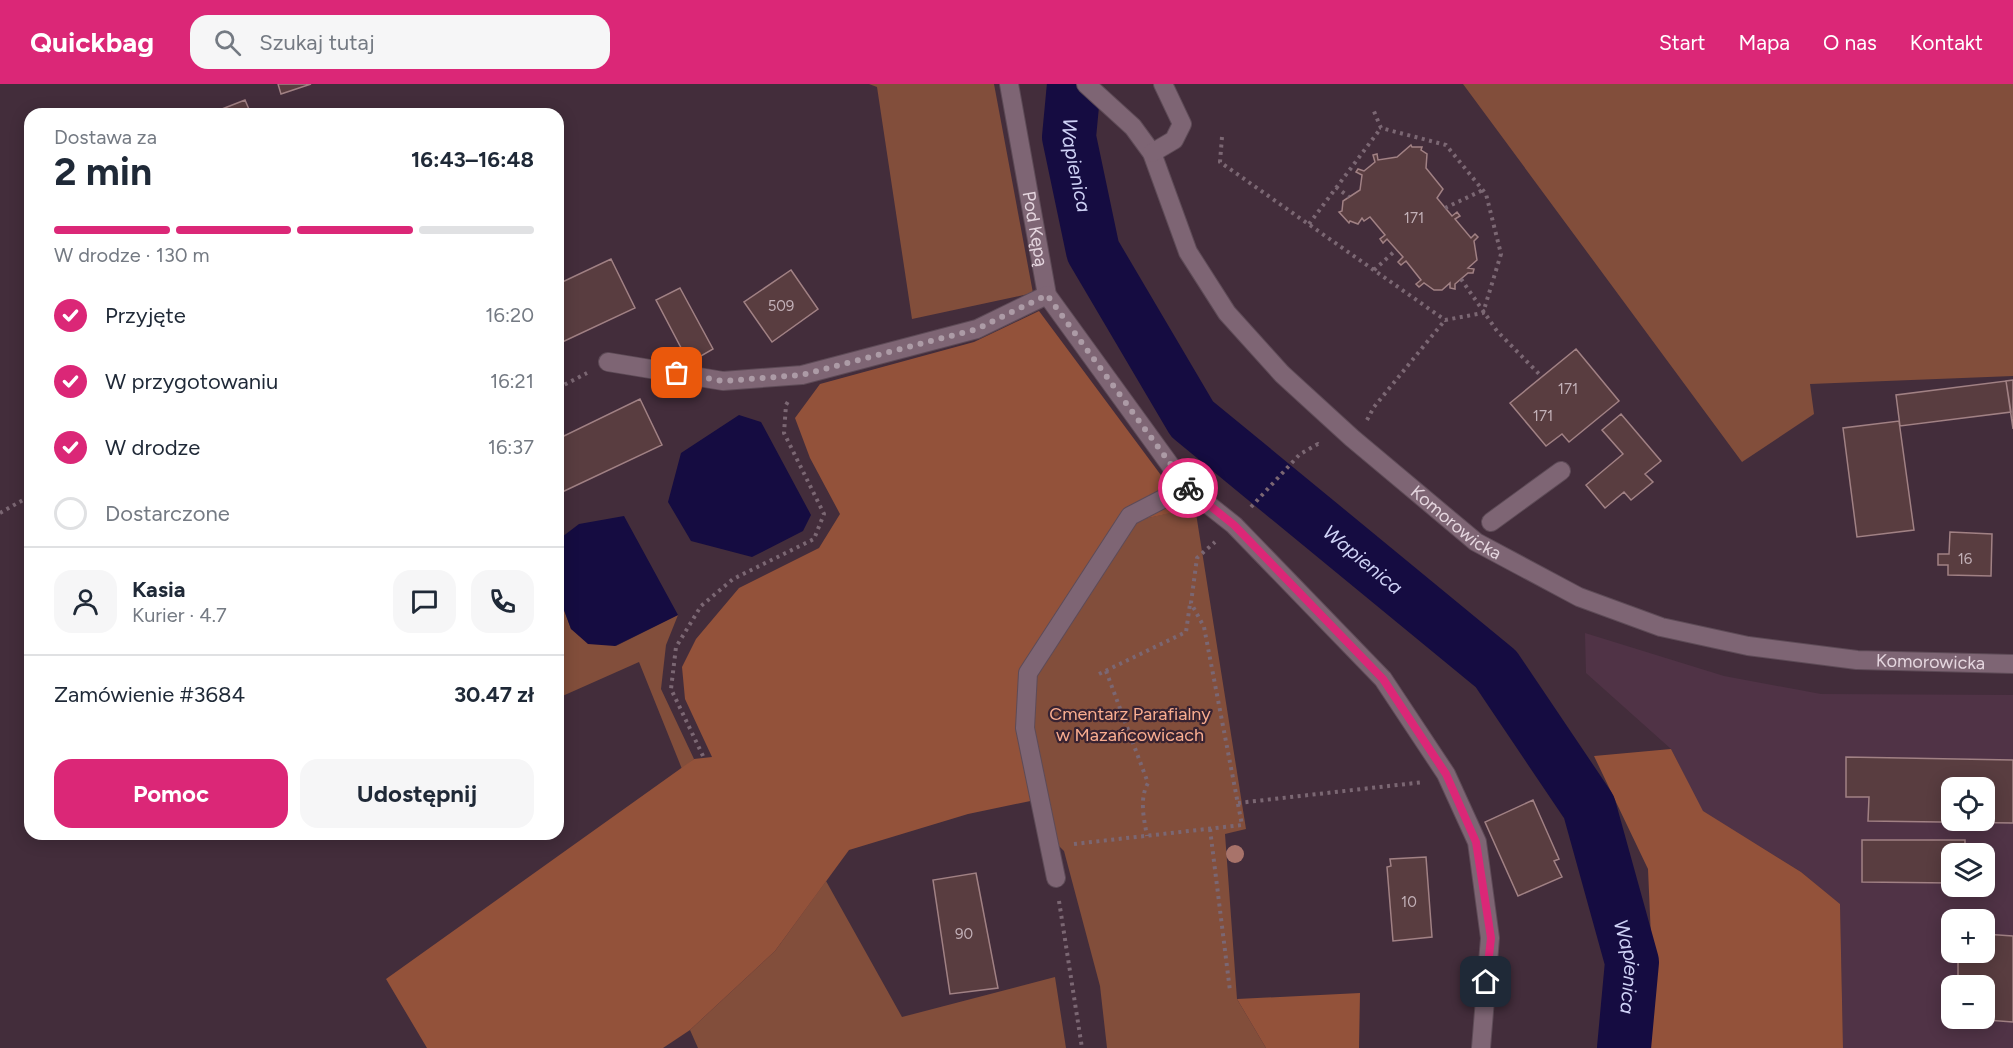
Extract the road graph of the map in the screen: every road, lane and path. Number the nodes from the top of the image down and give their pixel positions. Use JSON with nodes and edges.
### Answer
{"nodes":[{"id":1,"x":1008,"y":84,"type":"edge"},
{"id":2,"x":1086,"y":84,"type":"edge"},
{"id":3,"x":1163,"y":84,"type":"edge"},
{"id":4,"x":1373,"y":109,"type":"dead end"},
{"id":5,"x":1381,"y":128,"type":"junction"},
{"id":6,"x":1222,"y":137,"type":"dead end"},
{"id":7,"x":1152,"y":153,"type":"junction"},
{"id":8,"x":1336,"y":187,"type":"junction"},
{"id":9,"x":1484,"y":190,"type":"junction"},
{"id":10,"x":1349,"y":198,"type":"dead end"},
{"id":11,"x":1445,"y":208,"type":"dead end"},
{"id":12,"x":1309,"y":224,"type":"junction"},
{"id":13,"x":1396,"y":250,"type":"dead end"},
{"id":14,"x":1374,"y":270,"type":"junction"},
{"id":15,"x":1461,"y":279,"type":"dead end"},
{"id":16,"x":1047,"y":295,"type":"junction"},
{"id":17,"x":1483,"y":312,"type":"junction"},
{"id":18,"x":1445,"y":320,"type":"junction"},
{"id":19,"x":608,"y":362,"type":"joint"},
{"id":20,"x":802,"y":375,"type":"junction"},
{"id":21,"x":1542,"y":377,"type":"dead end"},
{"id":22,"x":564,"y":385,"type":"edge"},
{"id":23,"x":1374,"y":407,"type":"dead end"},
{"id":24,"x":1300,"y":454,"type":"dead end"},
{"id":25,"x":1561,"y":471,"type":"dead end"},
{"id":26,"x":1186,"y":487,"type":"junction"},
{"id":27,"x":24,"y":499,"type":"edge"},
{"id":28,"x":0,"y":513,"type":"edge"},
{"id":29,"x":1491,"y":522,"type":"dead end"},
{"id":30,"x":1234,"y":525,"type":"junction"},
{"id":31,"x":1197,"y":558,"type":"dead end"},
{"id":32,"x":1191,"y":603,"type":"junction"},
{"id":33,"x":2013,"y":664,"type":"edge"},
{"id":34,"x":1106,"y":671,"type":"junction"},
{"id":35,"x":1099,"y":674,"type":"dead end"},
{"id":36,"x":704,"y":756,"type":"dead end"},
{"id":37,"x":1449,"y":780,"type":"junction"},
{"id":38,"x":1238,"y":803,"type":"junction"},
{"id":39,"x":1210,"y":829,"type":"junction"},
{"id":40,"x":1147,"y":836,"type":"junction"},
{"id":41,"x":1070,"y":844,"type":"dead end"},
{"id":42,"x":1056,"y":878,"type":"joint"},
{"id":43,"x":1230,"y":992,"type":"dead end"},
{"id":44,"x":1082,"y":1048,"type":"edge"},
{"id":45,"x":1481,"y":1048,"type":"edge"}],
"edges":[{"from":1,"to":16,"type":"street","name":"Pod Kępą"},
{"from":2,"to":7,"type":"street","name":"Komorowicka"},
{"from":3,"to":7,"type":"street"},
{"from":4,"to":5,"type":"path"},
{"from":5,"to":8,"type":"path"},
{"from":5,"to":9,"type":"path"},
{"from":6,"to":12,"type":"path"},
{"from":7,"to":33,"type":"street","name":"Komorowicka"},
{"from":8,"to":10,"type":"path"},
{"from":8,"to":12,"type":"path"},
{"from":9,"to":11,"type":"path"},
{"from":9,"to":17,"type":"path"},
{"from":12,"to":14,"type":"path"},
{"from":13,"to":14,"type":"path"},
{"from":14,"to":18,"type":"path"},
{"from":15,"to":17,"type":"path"},
{"from":16,"to":20,"type":"street"},
{"from":16,"to":26,"type":"street","name":"Pod Kępą"},
{"from":17,"to":18,"type":"path"},
{"from":17,"to":21,"type":"path"},
{"from":18,"to":23,"type":"path"},
{"from":19,"to":20,"type":"street"},
{"from":19,"to":22,"type":"path"},
{"from":20,"to":36,"type":"path"},
{"from":24,"to":30,"type":"path"},
{"from":25,"to":29,"type":"street"},
{"from":26,"to":30,"type":"street","name":"Pod Kępą"},
{"from":26,"to":42,"type":"street"},
{"from":27,"to":28,"type":"path"},
{"from":30,"to":37,"type":"street","name":"Pod Kępą"},
{"from":31,"to":32,"type":"path"},
{"from":32,"to":34,"type":"path"},
{"from":32,"to":38,"type":"path"},
{"from":34,"to":35,"type":"path"},
{"from":34,"to":40,"type":"path"},
{"from":37,"to":38,"type":"path"},
{"from":37,"to":45,"type":"street","name":"Pod Kępą"},
{"from":38,"to":39,"type":"path"},
{"from":39,"to":40,"type":"path"},
{"from":39,"to":43,"type":"path"},
{"from":40,"to":41,"type":"path"},
{"from":42,"to":44,"type":"path"}]}
